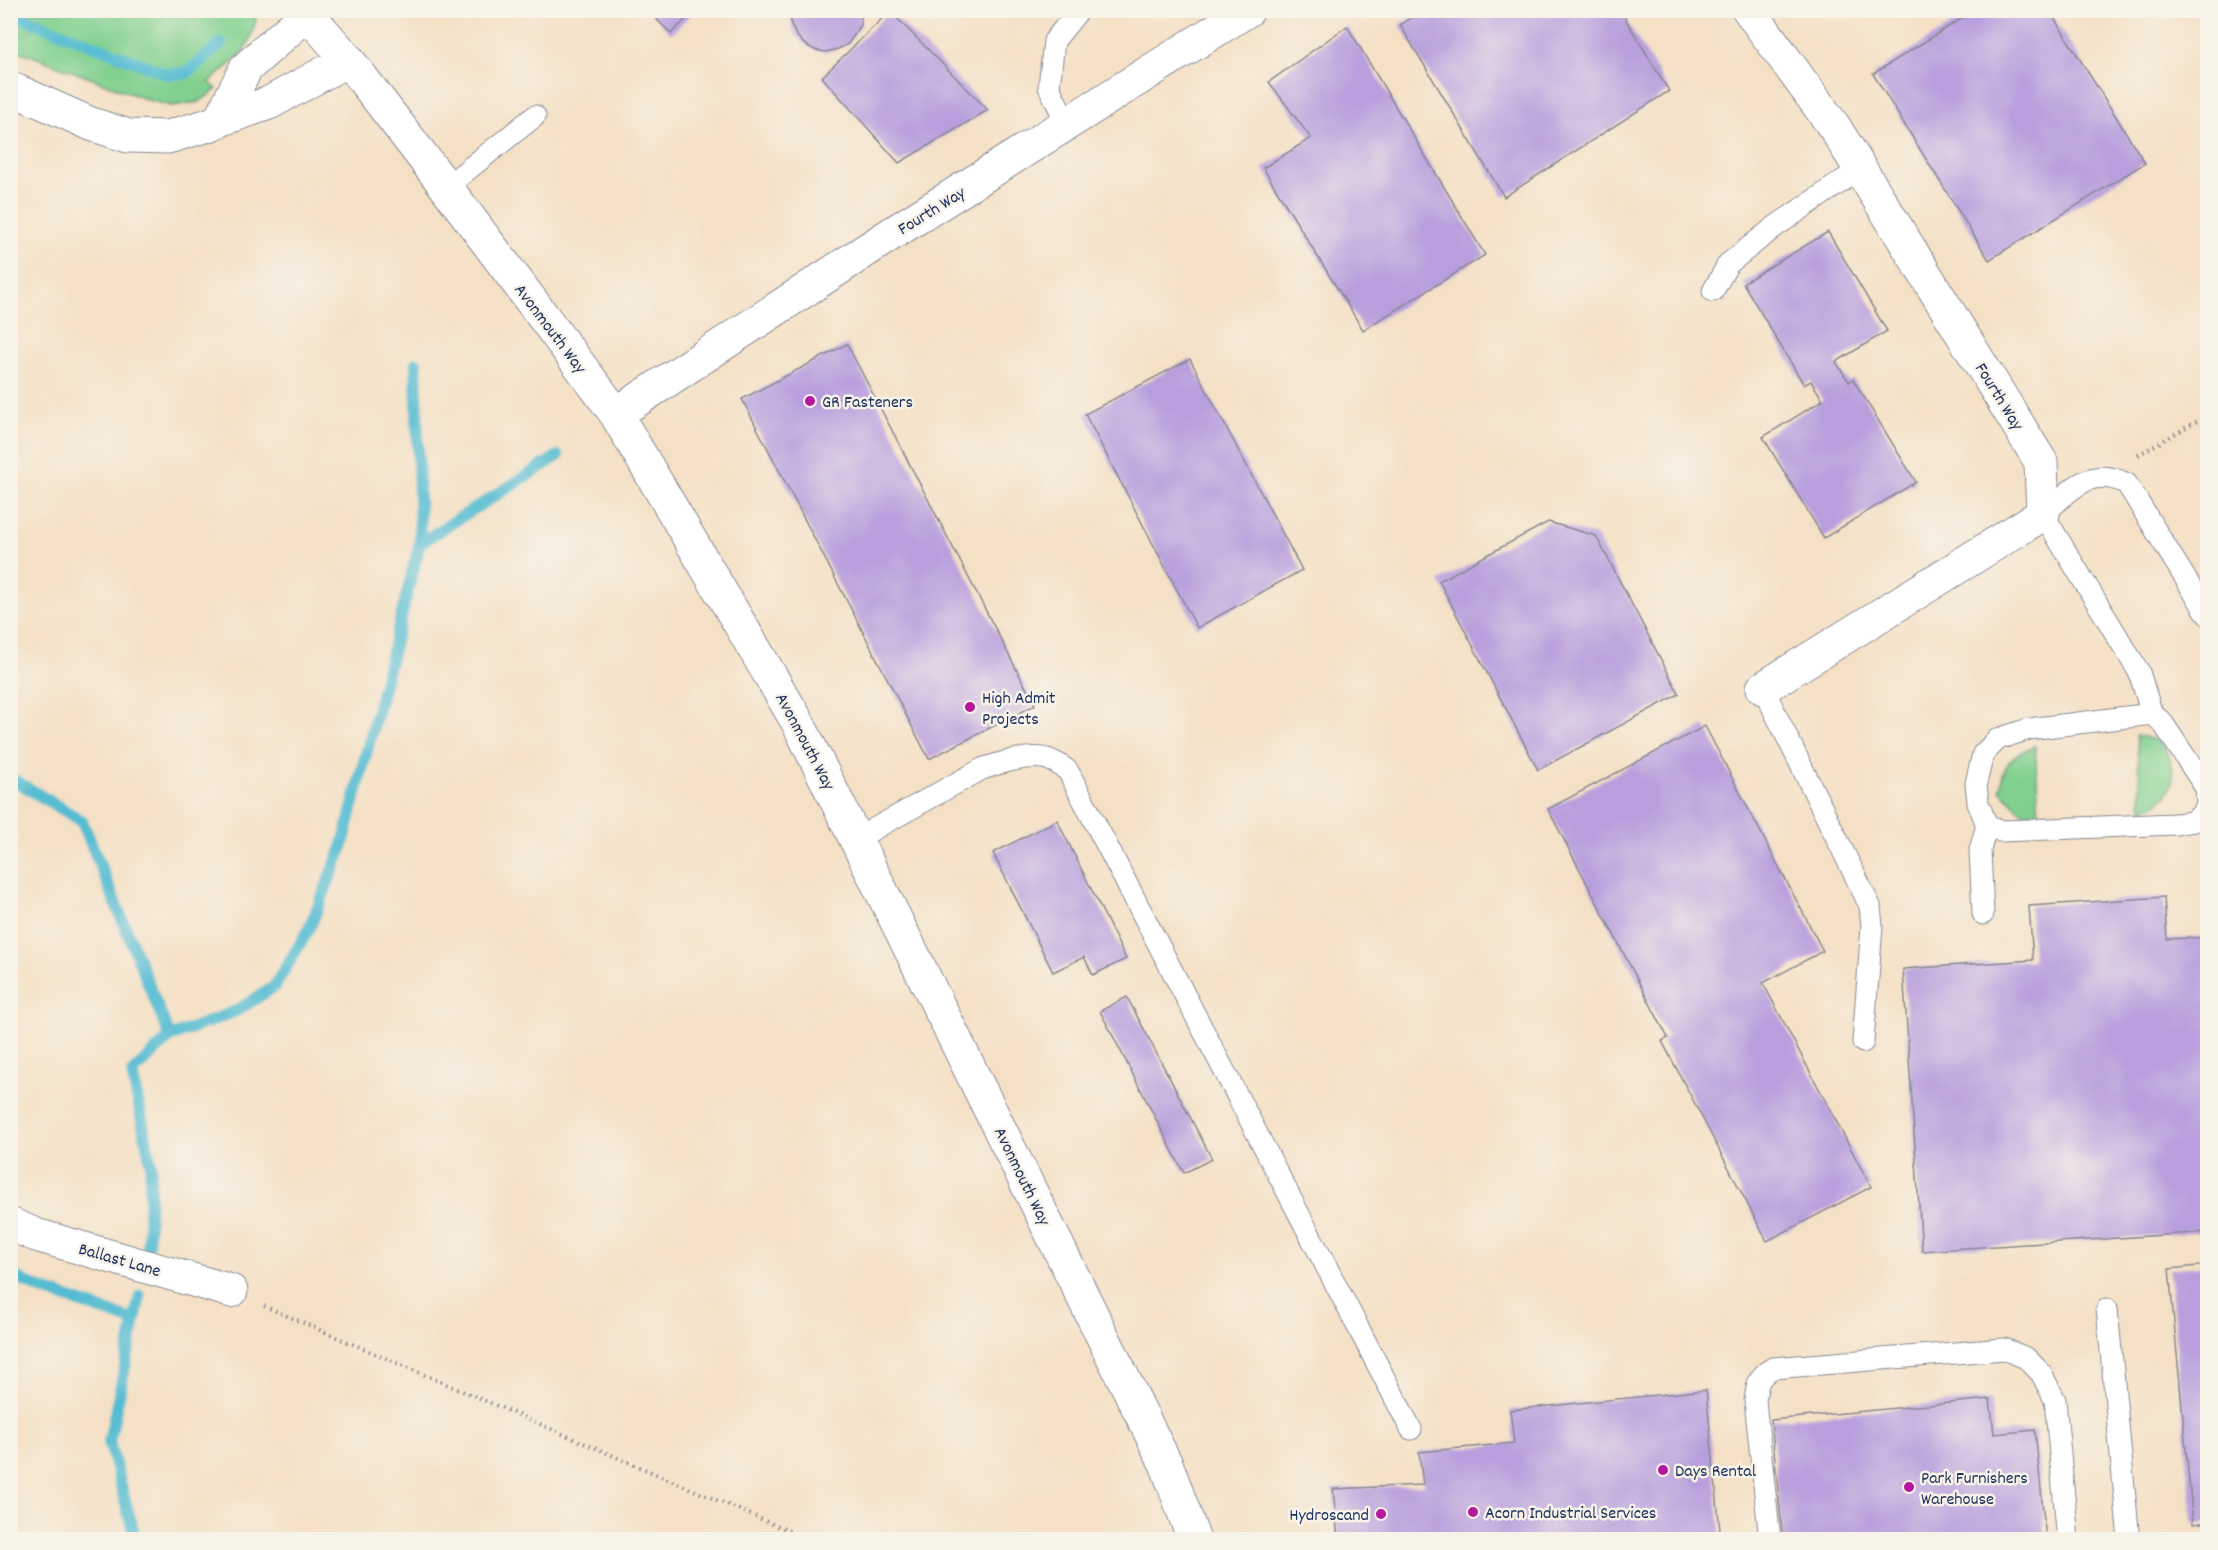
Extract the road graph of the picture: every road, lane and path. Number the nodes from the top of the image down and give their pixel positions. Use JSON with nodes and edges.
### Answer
{"nodes":[{"id":1,"x":1079,"y":10,"type":"edge"},
{"id":2,"x":1248,"y":10,"type":"edge"},
{"id":3,"x":1749,"y":10,"type":"edge"},
{"id":4,"x":306,"y":12,"type":"edge"},
{"id":5,"x":348,"y":60,"type":"junction"},
{"id":6,"x":10,"y":88,"type":"edge"},
{"id":7,"x":535,"y":116,"type":"dead end"},
{"id":8,"x":220,"y":120,"type":"junction"},
{"id":9,"x":1067,"y":124,"type":"junction"},
{"id":10,"x":1860,"y":169,"type":"junction"},
{"id":11,"x":446,"y":187,"type":"junction"},
{"id":12,"x":1713,"y":291,"type":"dead end"},
{"id":13,"x":616,"y":414,"type":"junction"},
{"id":14,"x":2208,"y":415,"type":"edge"},
{"id":15,"x":2102,"y":476,"type":"junction"},
{"id":16,"x":2043,"y":514,"type":"junction"},
{"id":17,"x":2208,"y":615,"type":"edge"},
{"id":18,"x":1763,"y":688,"type":"joint"},
{"id":19,"x":2152,"y":714,"type":"junction"},
{"id":20,"x":2207,"y":808,"type":"edge"},
{"id":21,"x":1987,"y":825,"type":"junction"},
{"id":22,"x":856,"y":839,"type":"junction"},
{"id":23,"x":1983,"y":914,"type":"dead end"},
{"id":24,"x":1863,"y":1042,"type":"dead end"},
{"id":25,"x":10,"y":1224,"type":"edge"},
{"id":26,"x":231,"y":1291,"type":"joint"},
{"id":27,"x":2107,"y":1309,"type":"dead end"},
{"id":28,"x":1411,"y":1429,"type":"dead end"},
{"id":29,"x":810,"y":1539,"type":"edge"},
{"id":30,"x":1194,"y":1539,"type":"edge"},
{"id":31,"x":1770,"y":1539,"type":"edge"},
{"id":32,"x":2068,"y":1539,"type":"edge"},
{"id":33,"x":2129,"y":1539,"type":"edge"}],
"edges":[{"from":1,"to":9,"type":"lane"},
{"from":2,"to":9,"type":"street","name":"Fourth Way"},
{"from":3,"to":10,"type":"street","name":"Fourth Way"},
{"from":4,"to":5,"type":"street","name":"Avonmouth Way"},
{"from":4,"to":8,"type":"street"},
{"from":5,"to":8,"type":"street"},
{"from":5,"to":11,"type":"street","name":"Avonmouth Way"},
{"from":6,"to":8,"type":"street"},
{"from":7,"to":11,"type":"lane"},
{"from":9,"to":13,"type":"street","name":"Fourth Way"},
{"from":10,"to":12,"type":"lane"},
{"from":10,"to":16,"type":"street","name":"Fourth Way"},
{"from":11,"to":13,"type":"street","name":"Avonmouth Way"},
{"from":13,"to":22,"type":"street","name":"Avonmouth Way"},
{"from":14,"to":15,"type":"path"},
{"from":15,"to":16,"type":"lane"},
{"from":15,"to":17,"type":"lane"},
{"from":16,"to":18,"type":"street"},
{"from":16,"to":19,"type":"lane"},
{"from":18,"to":24,"type":"lane"},
{"from":19,"to":20,"type":"lane"},
{"from":19,"to":21,"type":"lane"},
{"from":20,"to":21,"type":"lane"},
{"from":21,"to":23,"type":"lane"},
{"from":22,"to":28,"type":"lane"},
{"from":22,"to":30,"type":"street","name":"Avonmouth Way"},
{"from":25,"to":26,"type":"street","name":"Ballast Lane"},
{"from":26,"to":29,"type":"path"},
{"from":27,"to":33,"type":"lane"},
{"from":31,"to":32,"type":"lane"}]}
